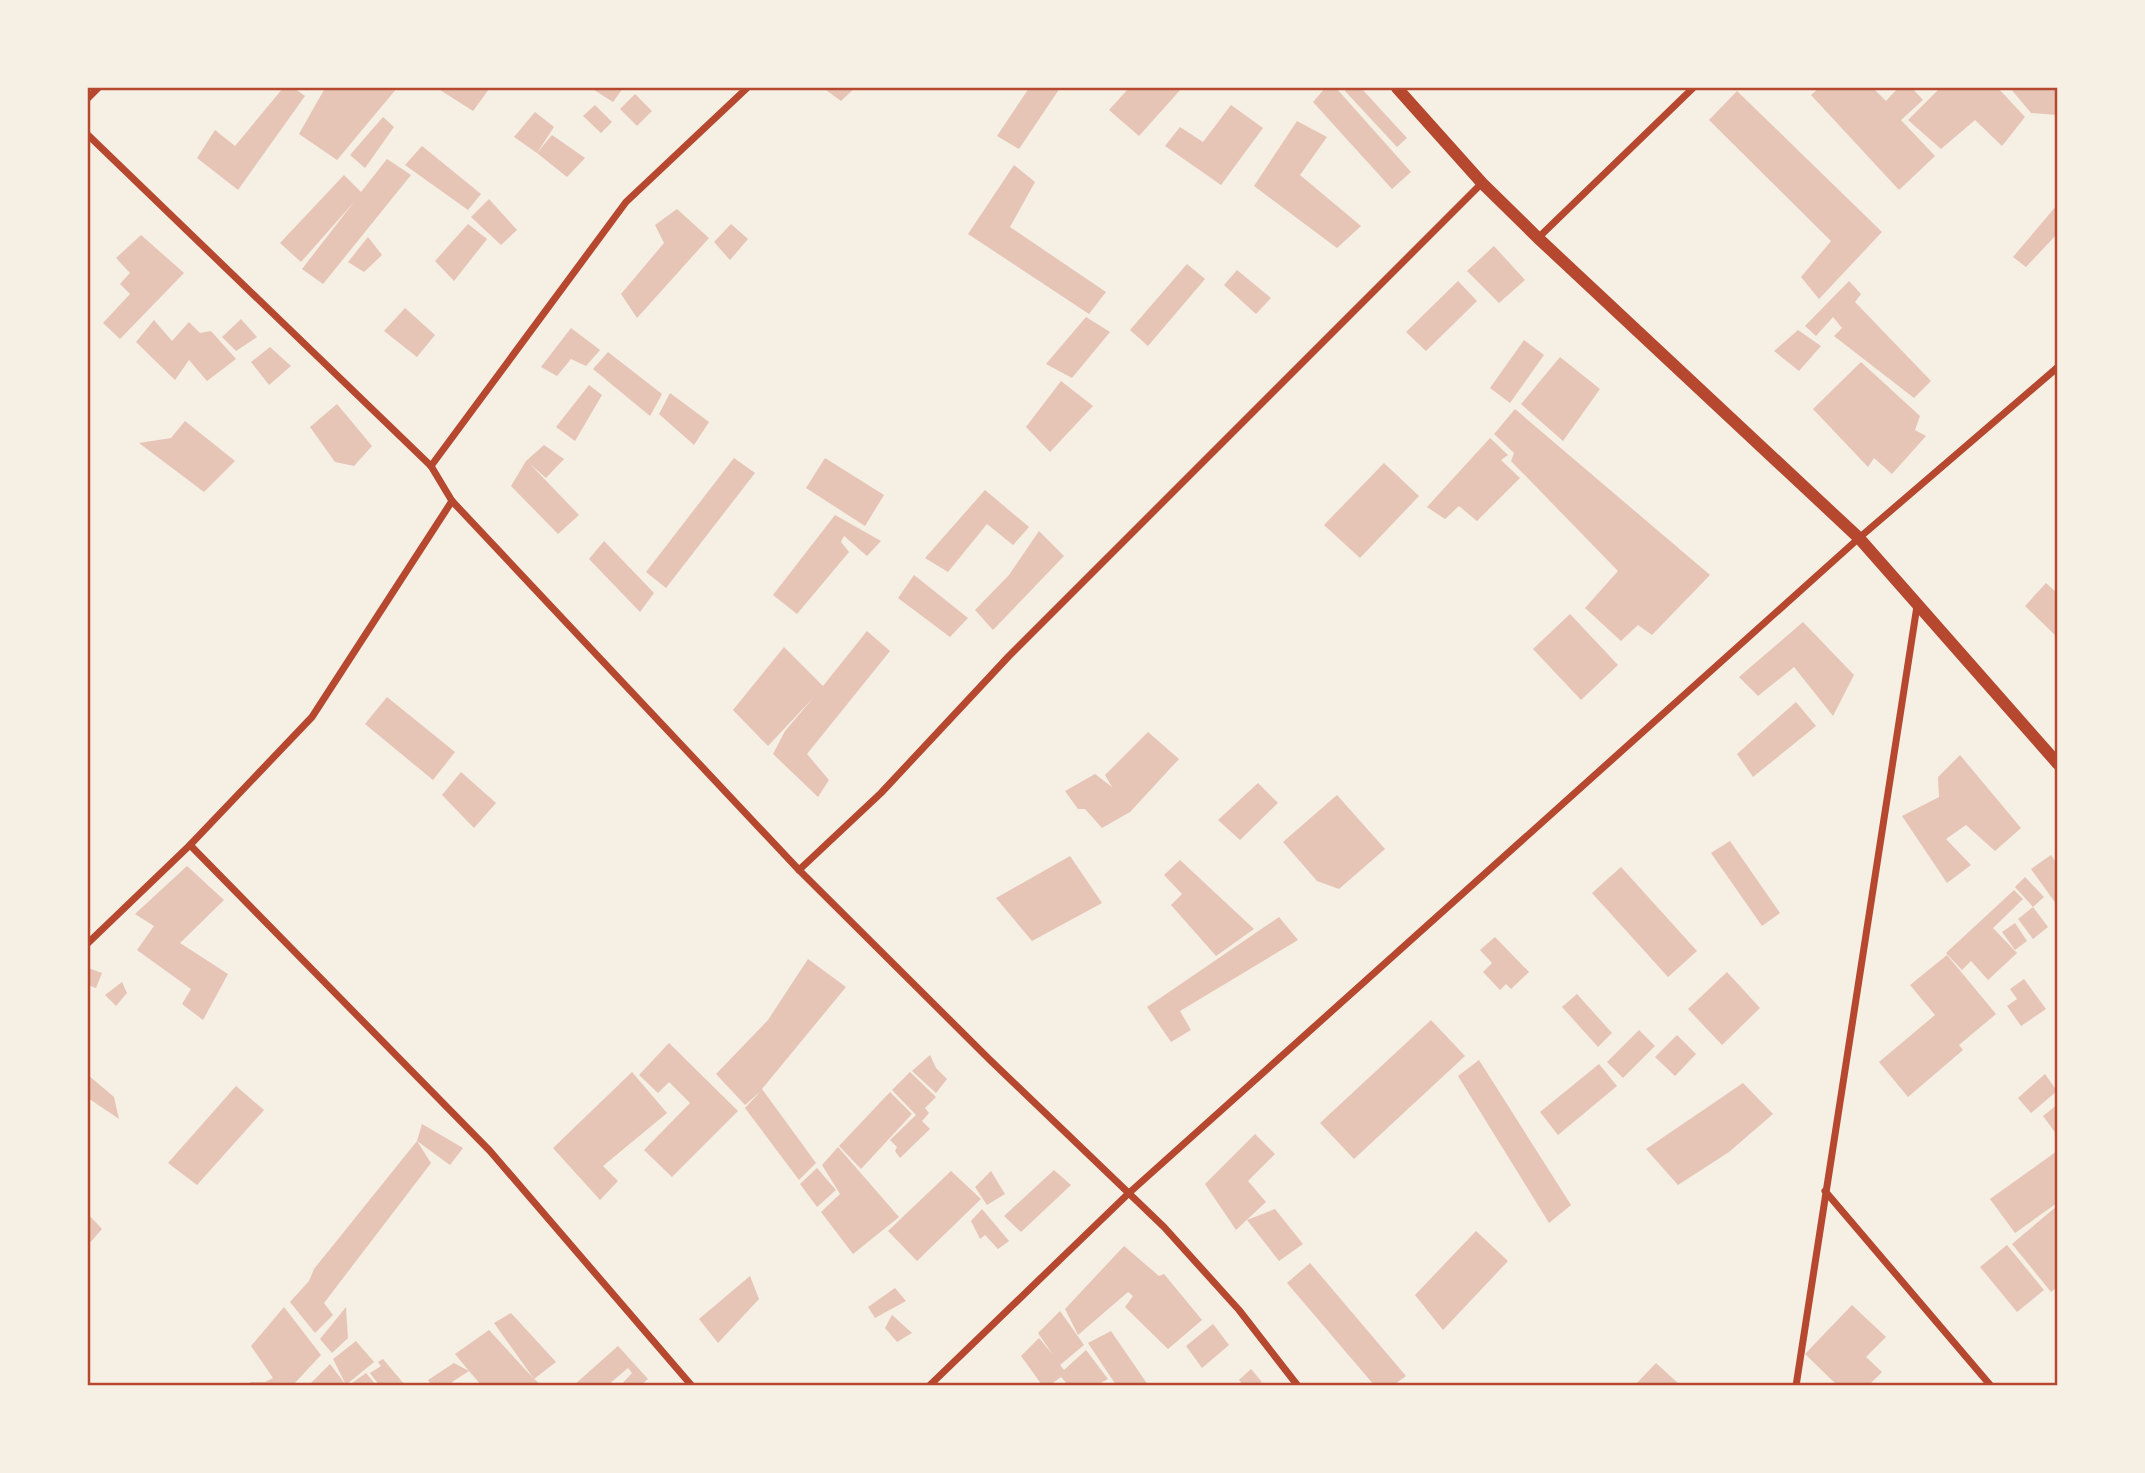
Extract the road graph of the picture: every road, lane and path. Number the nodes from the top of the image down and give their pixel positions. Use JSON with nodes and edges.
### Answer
{"nodes":[{"id":1,"x":98,"y":88,"type":"edge"},
{"id":2,"x":747,"y":88,"type":"edge"},
{"id":3,"x":1397,"y":88,"type":"edge"},
{"id":4,"x":1693,"y":88,"type":"edge"},
{"id":5,"x":88,"y":98,"type":"edge"},
{"id":6,"x":88,"y":135,"type":"edge"},
{"id":7,"x":1482,"y":183,"type":"junction"},
{"id":8,"x":1538,"y":238,"type":"junction"},
{"id":9,"x":2057,"y":367,"type":"edge"},
{"id":10,"x":431,"y":466,"type":"junction"},
{"id":11,"x":452,"y":501,"type":"junction"},
{"id":12,"x":1859,"y":538,"type":"junction"},
{"id":13,"x":1917,"y":606,"type":"junction"},
{"id":14,"x":2057,"y":764,"type":"edge"},
{"id":15,"x":190,"y":845,"type":"junction"},
{"id":16,"x":799,"y":870,"type":"junction"},
{"id":17,"x":88,"y":943,"type":"edge"},
{"id":18,"x":1825,"y":1191,"type":"junction"},
{"id":19,"x":1129,"y":1194,"type":"junction"},
{"id":20,"x":692,"y":1385,"type":"edge"},
{"id":21,"x":929,"y":1385,"type":"edge"},
{"id":22,"x":1298,"y":1385,"type":"edge"},
{"id":23,"x":1796,"y":1385,"type":"edge"},
{"id":24,"x":1991,"y":1385,"type":"edge"}],
"edges":[{"from":1,"to":5,"type":"street"},
{"from":2,"to":10,"type":"street"},
{"from":3,"to":7,"type":"street"},
{"from":4,"to":8,"type":"street"},
{"from":6,"to":10,"type":"street"},
{"from":7,"to":8,"type":"street"},
{"from":7,"to":16,"type":"street"},
{"from":8,"to":12,"type":"street"},
{"from":9,"to":12,"type":"street"},
{"from":10,"to":11,"type":"street"},
{"from":11,"to":15,"type":"street"},
{"from":11,"to":16,"type":"street"},
{"from":12,"to":13,"type":"street"},
{"from":12,"to":19,"type":"street"},
{"from":13,"to":14,"type":"street"},
{"from":13,"to":18,"type":"street"},
{"from":15,"to":17,"type":"street"},
{"from":15,"to":20,"type":"street"},
{"from":16,"to":19,"type":"street"},
{"from":18,"to":23,"type":"street"},
{"from":18,"to":24,"type":"street"},
{"from":19,"to":21,"type":"street"},
{"from":19,"to":22,"type":"street"}]}
